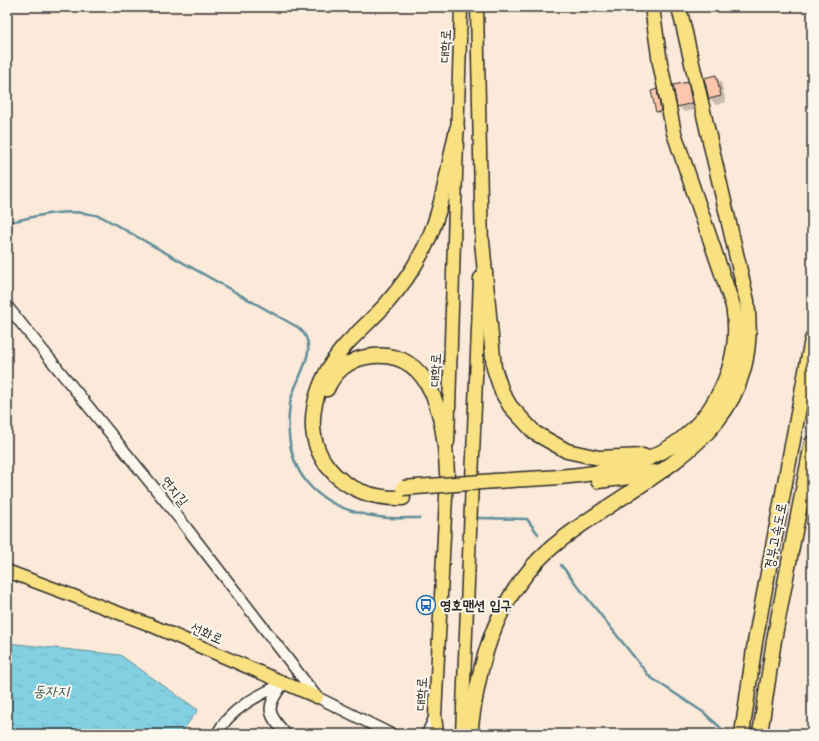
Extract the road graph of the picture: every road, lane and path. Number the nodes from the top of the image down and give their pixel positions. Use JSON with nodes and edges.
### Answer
{"nodes":[{"id":1,"x":461,"y":7,"type":"edge"},
{"id":2,"x":477,"y":7,"type":"edge"},
{"id":3,"x":652,"y":7,"type":"edge"},
{"id":4,"x":679,"y":7,"type":"edge"},
{"id":5,"x":684,"y":7,"type":"edge"},
{"id":6,"x":693,"y":70,"type":"junction"},
{"id":7,"x":457,"y":129,"type":"junction"},
{"id":8,"x":482,"y":241,"type":"junction"},
{"id":9,"x":7,"y":306,"type":"edge"},
{"id":10,"x":812,"y":339,"type":"edge"},
{"id":11,"x":812,"y":443,"type":"edge"},
{"id":12,"x":670,"y":455,"type":"junction"},
{"id":13,"x":447,"y":474,"type":"junction"},
{"id":14,"x":403,"y":493,"type":"junction"},
{"id":15,"x":7,"y":571,"type":"edge"},
{"id":16,"x":284,"y":683,"type":"junction"},
{"id":17,"x":317,"y":698,"type":"junction"},
{"id":18,"x":434,"y":716,"type":"junction"},
{"id":19,"x":217,"y":734,"type":"edge"},
{"id":20,"x":286,"y":734,"type":"edge"},
{"id":21,"x":391,"y":734,"type":"edge"},
{"id":22,"x":427,"y":734,"type":"edge"},
{"id":23,"x":437,"y":734,"type":"edge"},
{"id":24,"x":462,"y":734,"type":"edge"},
{"id":25,"x":470,"y":734,"type":"edge"},
{"id":26,"x":742,"y":734,"type":"edge"},
{"id":27,"x":760,"y":734,"type":"edge"}],
"edges":[{"from":1,"to":7,"type":"main road","name":"대학로"},
{"from":2,"to":8,"type":"main road"},
{"from":3,"to":12,"type":"highway"},
{"from":4,"to":6,"type":"highway"},
{"from":5,"to":6,"type":"street"},
{"from":6,"to":12,"type":"highway"},
{"from":7,"to":13,"type":"main road","name":"대학로"},
{"from":7,"to":14,"type":"highway"},
{"from":8,"to":12,"type":"highway"},
{"from":8,"to":24,"type":"main road"},
{"from":9,"to":17,"type":"street","name":"연지길"},
{"from":10,"to":26,"type":"highway","name":"경부고속도로"},
{"from":11,"to":27,"type":"highway","name":"경부고속도로"},
{"from":12,"to":14,"type":"highway","bridge":true},
{"from":12,"to":25,"type":"highway"},
{"from":13,"to":14,"type":"highway"},
{"from":13,"to":18,"type":"main road","name":"대학로"},
{"from":15,"to":16,"type":"main road","name":"선화로"},
{"from":16,"to":17,"type":"main road","name":"선화로"},
{"from":16,"to":19,"type":"street"},
{"from":16,"to":20,"type":"street"},
{"from":17,"to":21,"type":"street","name":"선화로"},
{"from":18,"to":22,"type":"street"},
{"from":18,"to":23,"type":"main road","name":"대학로"}]}
